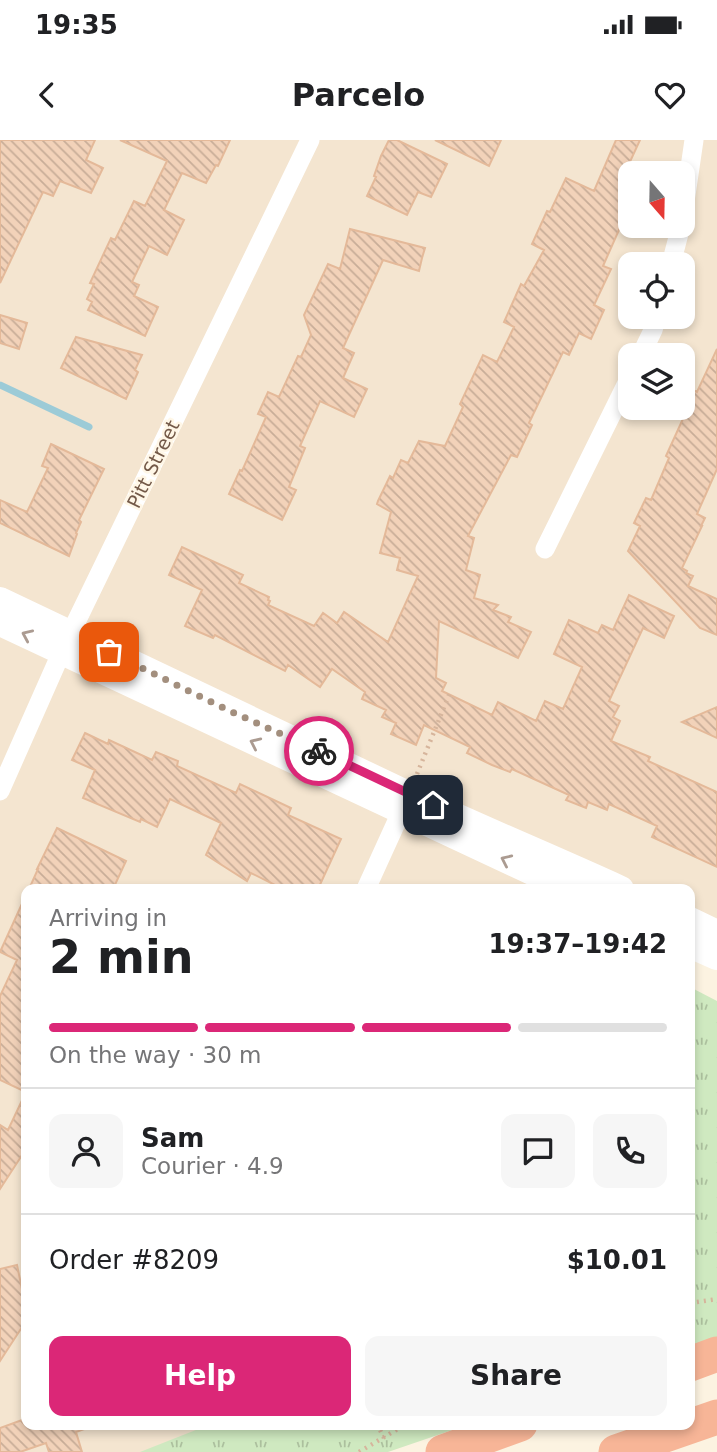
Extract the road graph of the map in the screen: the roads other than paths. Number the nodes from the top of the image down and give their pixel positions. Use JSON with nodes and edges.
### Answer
{"nodes":[{"id":1,"x":310,"y":140,"type":"edge"},
{"id":2,"x":694,"y":140,"type":"edge"},
{"id":3,"x":691,"y":161,"type":"edge"},
{"id":4,"x":618,"y":401,"type":"edge"},
{"id":5,"x":545,"y":549,"type":"dead end"},
{"id":6,"x":0,"y":600,"type":"edge"},
{"id":7,"x":0,"y":623,"type":"edge"},
{"id":8,"x":66,"y":643,"type":"junction"},
{"id":9,"x":0,"y":791,"type":"edge"},
{"id":10,"x":405,"y":804,"type":"junction"},
{"id":11,"x":368,"y":884,"type":"edge"},
{"id":12,"x":558,"y":884,"type":"edge"},
{"id":13,"x":608,"y":884,"type":"edge"},
{"id":14,"x":695,"y":922,"type":"edge"},
{"id":15,"x":717,"y":933,"type":"edge"},
{"id":16,"x":695,"y":947,"type":"edge"},
{"id":17,"x":717,"y":957,"type":"edge"},
{"id":18,"x":717,"y":1354,"type":"edge"},
{"id":19,"x":695,"y":1362,"type":"edge"},
{"id":20,"x":717,"y":1417,"type":"edge"},
{"id":21,"x":695,"y":1425,"type":"edge"},
{"id":22,"x":504,"y":1430,"type":"edge"},
{"id":23,"x":679,"y":1430,"type":"edge"},
{"id":24,"x":443,"y":1452,"type":"edge"},
{"id":25,"x":616,"y":1452,"type":"edge"}],
"edges":[{"from":1,"to":8,"type":"street","name":"Pitt Street"},
{"from":2,"to":3,"type":"street"},
{"from":4,"to":5,"type":"street"},
{"from":6,"to":8,"type":"street"},
{"from":8,"to":7,"type":"street","one_way":true},
{"from":8,"to":9,"type":"street","name":"Pitt Street"},
{"from":8,"to":10,"type":"street"},
{"from":10,"to":11,"type":"street"},
{"from":12,"to":10,"type":"street","one_way":true},
{"from":10,"to":13,"type":"street"},
{"from":14,"to":15,"type":"street"},
{"from":16,"to":17,"type":"street"},
{"from":18,"to":19,"type":"highway"},
{"from":20,"to":21,"type":"highway"},
{"from":22,"to":24,"type":"highway"},
{"from":23,"to":25,"type":"highway"}]}
